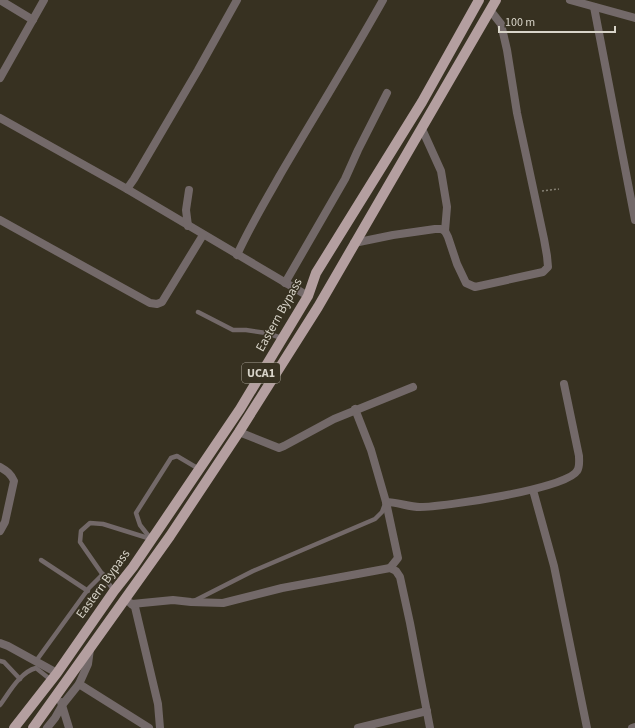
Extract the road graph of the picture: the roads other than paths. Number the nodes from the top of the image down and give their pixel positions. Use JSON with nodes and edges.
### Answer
{"nodes":[{"id":1,"x":0,"y":0,"type":"edge"},
{"id":2,"x":44,"y":0,"type":"edge"},
{"id":3,"x":237,"y":0,"type":"edge"},
{"id":4,"x":383,"y":0,"type":"edge"},
{"id":5,"x":479,"y":0,"type":"edge"},
{"id":6,"x":496,"y":0,"type":"edge"},
{"id":7,"x":570,"y":0,"type":"edge"},
{"id":8,"x":592,"y":4,"type":"edge"},
{"id":9,"x":490,"y":10,"type":"junction"},
{"id":10,"x":635,"y":18,"type":"edge"},
{"id":11,"x":33,"y":20,"type":"junction"},
{"id":12,"x":0,"y":78,"type":"edge"},
{"id":13,"x":387,"y":93,"type":"dead end"},
{"id":14,"x":0,"y":118,"type":"edge"},
{"id":15,"x":422,"y":129,"type":"junction"},
{"id":16,"x":127,"y":189,"type":"junction"},
{"id":17,"x":189,"y":190,"type":"dead end"},
{"id":18,"x":0,"y":220,"type":"edge"},
{"id":19,"x":635,"y":220,"type":"edge"},
{"id":20,"x":188,"y":226,"type":"junction"},
{"id":21,"x":445,"y":231,"type":"junction"},
{"id":22,"x":203,"y":235,"type":"junction"},
{"id":23,"x":354,"y":243,"type":"junction"},
{"id":24,"x":237,"y":255,"type":"junction"},
{"id":25,"x":285,"y":283,"type":"junction"},
{"id":26,"x":308,"y":296,"type":"junction"},
{"id":27,"x":198,"y":312,"type":"dead end"},
{"id":28,"x":282,"y":338,"type":"junction"},
{"id":29,"x":564,"y":384,"type":"dead end"},
{"id":30,"x":413,"y":387,"type":"dead end"},
{"id":31,"x":355,"y":409,"type":"junction"},
{"id":32,"x":239,"y":432,"type":"junction"},
{"id":33,"x":0,"y":467,"type":"edge"},
{"id":34,"x":199,"y":469,"type":"junction"},
{"id":35,"x":533,"y":490,"type":"junction"},
{"id":36,"x":386,"y":502,"type":"junction"},
{"id":37,"x":2,"y":521,"type":"edge"},
{"id":38,"x":0,"y":531,"type":"edge"},
{"id":39,"x":151,"y":539,"type":"junction"},
{"id":40,"x":41,"y":560,"type":"dead end"},
{"id":41,"x":390,"y":568,"type":"junction"},
{"id":42,"x":103,"y":574,"type":"junction"},
{"id":43,"x":114,"y":590,"type":"junction"},
{"id":44,"x":88,"y":591,"type":"junction"},
{"id":45,"x":129,"y":602,"type":"junction"},
{"id":46,"x":191,"y":602,"type":"junction"},
{"id":47,"x":0,"y":644,"type":"edge"},
{"id":48,"x":91,"y":645,"type":"junction"},
{"id":49,"x":0,"y":660,"type":"edge"},
{"id":50,"x":36,"y":661,"type":"junction"},
{"id":51,"x":54,"y":676,"type":"junction"},
{"id":52,"x":20,"y":679,"type":"junction"},
{"id":53,"x":79,"y":684,"type":"junction"},
{"id":54,"x":60,"y":700,"type":"junction"},
{"id":55,"x":0,"y":705,"type":"edge"},
{"id":56,"x":426,"y":711,"type":"junction"},
{"id":57,"x":14,"y":728,"type":"edge"},
{"id":58,"x":33,"y":728,"type":"edge"},
{"id":59,"x":47,"y":728,"type":"edge"},
{"id":60,"x":69,"y":728,"type":"edge"},
{"id":61,"x":149,"y":728,"type":"edge"},
{"id":62,"x":160,"y":728,"type":"edge"},
{"id":63,"x":358,"y":728,"type":"edge"},
{"id":64,"x":430,"y":728,"type":"edge"},
{"id":65,"x":587,"y":728,"type":"edge"},
{"id":66,"x":632,"y":728,"type":"edge"},
{"id":67,"x":635,"y":728,"type":"edge"}],
"edges":[{"from":1,"to":11,"type":"street"},
{"from":2,"to":11,"type":"street"},
{"from":3,"to":16,"type":"street"},
{"from":4,"to":24,"type":"street"},
{"from":5,"to":26,"type":"main road","name":"Eastern Bypass","number":"UCA1"},
{"from":6,"to":9,"type":"main road","name":"Eastern Bypass","number":"UCA1"},
{"from":7,"to":8,"type":"street"},
{"from":8,"to":10,"type":"street"},
{"from":8,"to":19,"type":"street"},
{"from":9,"to":15,"type":"main road","name":"Eastern Bypass","number":"UCA1"},
{"from":9,"to":21,"type":"street"},
{"from":11,"to":12,"type":"street"},
{"from":13,"to":25,"type":"street"},
{"from":14,"to":16,"type":"street"},
{"from":15,"to":21,"type":"street"},
{"from":15,"to":23,"type":"main road","name":"Eastern Bypass","number":"UCA1"},
{"from":16,"to":20,"type":"street"},
{"from":17,"to":20,"type":"street"},
{"from":18,"to":22,"type":"street"},
{"from":20,"to":22,"type":"street"},
{"from":21,"to":23,"type":"street"},
{"from":22,"to":24,"type":"street"},
{"from":23,"to":32,"type":"main road","name":"Eastern Bypass","number":"UCA1"},
{"from":24,"to":25,"type":"street"},
{"from":25,"to":26,"type":"street"},
{"from":26,"to":28,"type":"main road","name":"Eastern Bypass","number":"UCA1"},
{"from":27,"to":28,"type":"lane"},
{"from":28,"to":34,"type":"main road","name":"Eastern Bypass","number":"UCA1"},
{"from":29,"to":35,"type":"street"},
{"from":30,"to":31,"type":"street"},
{"from":31,"to":32,"type":"street"},
{"from":31,"to":36,"type":"street"},
{"from":32,"to":45,"type":"main road","name":"Eastern Bypass","number":"UCA1"},
{"from":33,"to":37,"type":"street"},
{"from":34,"to":39,"type":"main road","name":"Eastern Bypass","number":"UCA1"},
{"from":34,"to":39,"type":"lane"},
{"from":35,"to":36,"type":"street"},
{"from":35,"to":65,"type":"street"},
{"from":36,"to":41,"type":"street"},
{"from":36,"to":46,"type":"lane"},
{"from":37,"to":38,"type":"street"},
{"from":39,"to":42,"type":"lane"},
{"from":39,"to":43,"type":"main road","name":"Eastern Bypass","number":"UCA1"},
{"from":40,"to":44,"type":"lane"},
{"from":41,"to":46,"type":"street"},
{"from":41,"to":56,"type":"street"},
{"from":42,"to":43,"type":"lane"},
{"from":42,"to":44,"type":"lane"},
{"from":43,"to":51,"type":"main road","name":"Eastern Bypass","number":"UCA1"},
{"from":44,"to":50,"type":"lane"},
{"from":45,"to":46,"type":"street"},
{"from":45,"to":48,"type":"main road","name":"Eastern Bypass","number":"UCA1"},
{"from":45,"to":62,"type":"street"},
{"from":47,"to":50,"type":"street"},
{"from":48,"to":53,"type":"street"},
{"from":48,"to":54,"type":"main road","name":"Eastern Bypass","number":"UCA1"},
{"from":49,"to":52,"type":"lane"},
{"from":50,"to":51,"type":"street"},
{"from":51,"to":52,"type":"lane"},
{"from":51,"to":57,"type":"main road","name":"Eastern Bypass","number":"UCA1"},
{"from":52,"to":55,"type":"lane"},
{"from":53,"to":54,"type":"street"},
{"from":53,"to":61,"type":"street"},
{"from":54,"to":58,"type":"main road","name":"Eastern Bypass","number":"UCA1"},
{"from":54,"to":59,"type":"street"},
{"from":54,"to":60,"type":"street"},
{"from":56,"to":63,"type":"street"},
{"from":56,"to":64,"type":"street"},
{"from":66,"to":67,"type":"street"}]}
